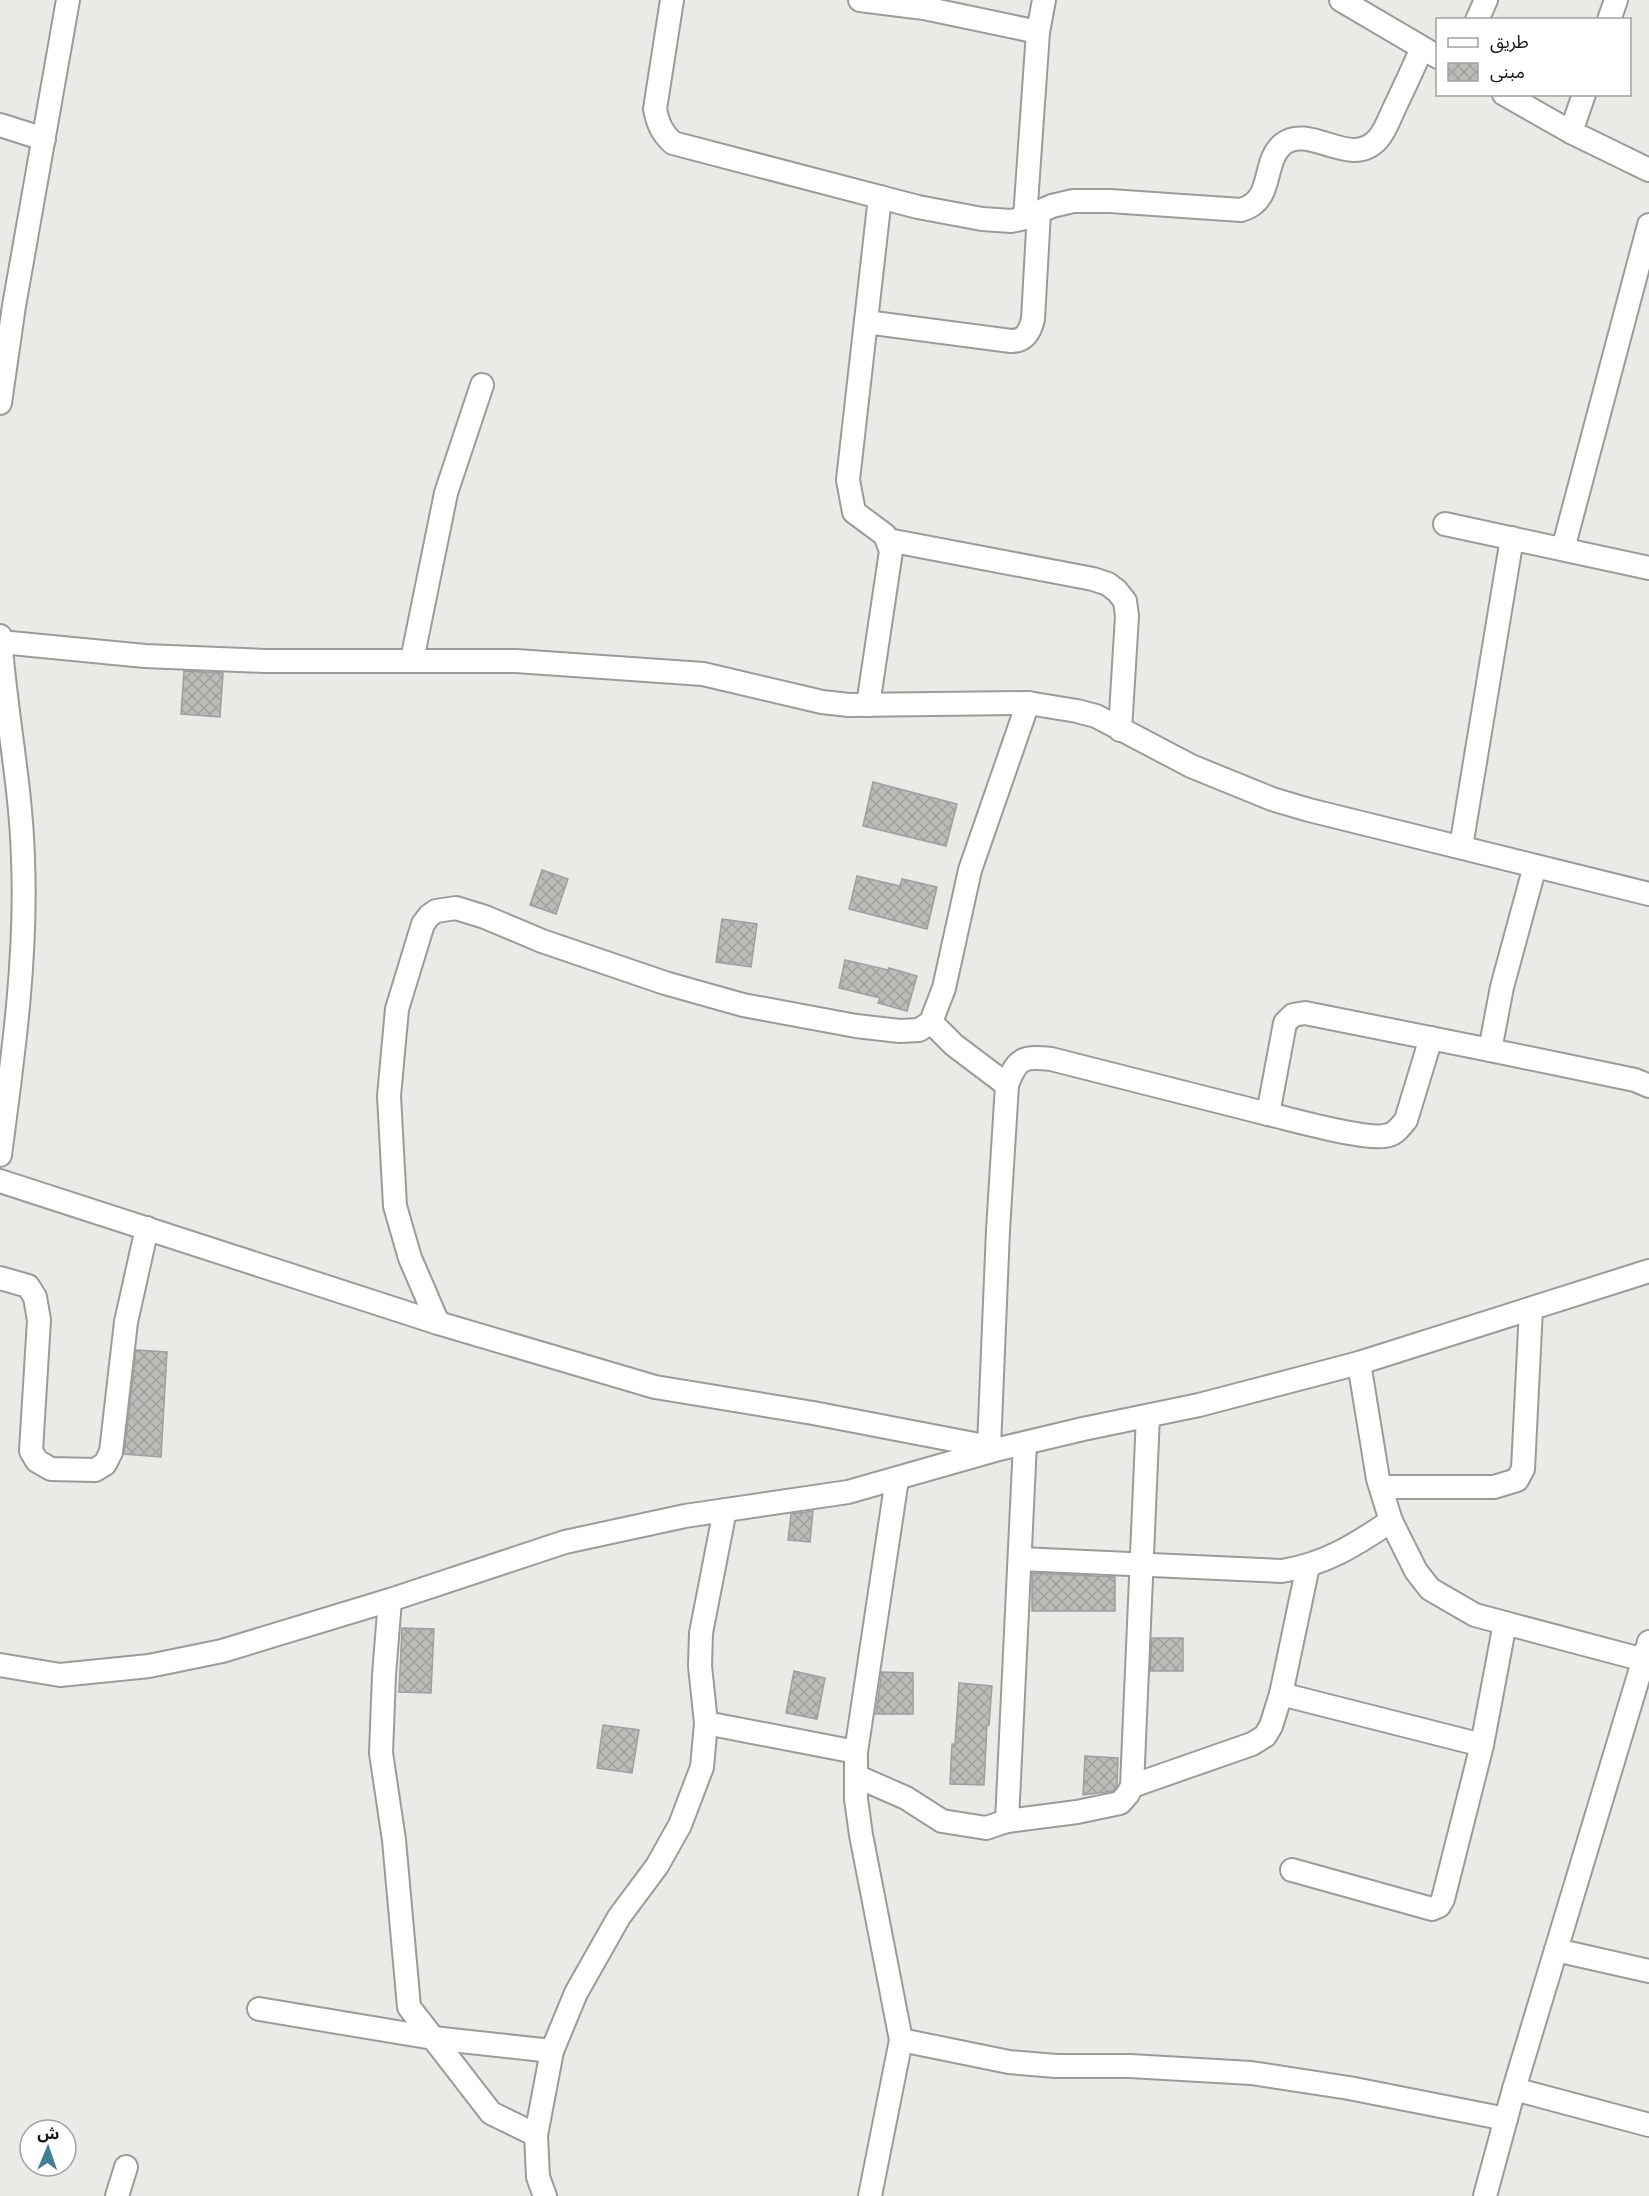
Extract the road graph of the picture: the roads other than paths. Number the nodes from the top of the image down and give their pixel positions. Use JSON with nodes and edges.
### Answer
{"nodes":[{"id":1,"x":68,"y":0,"type":"edge"},
{"id":2,"x":672,"y":0,"type":"edge"},
{"id":3,"x":860,"y":0,"type":"edge"},
{"id":4,"x":1044,"y":0,"type":"edge"},
{"id":5,"x":1341,"y":0,"type":"edge"},
{"id":6,"x":1486,"y":0,"type":"edge"},
{"id":7,"x":1616,"y":0,"type":"edge"},
{"id":8,"x":1479,"y":18,"type":"edge"},
{"id":9,"x":1610,"y":18,"type":"edge"},
{"id":10,"x":1038,"y":33,"type":"junction"},
{"id":11,"x":1430,"y":53,"type":"edge"},
{"id":12,"x":1508,"y":96,"type":"edge"},
{"id":13,"x":1583,"y":96,"type":"edge"},
{"id":14,"x":0,"y":125,"type":"edge"},
{"id":15,"x":1571,"y":132,"type":"junction"},
{"id":16,"x":44,"y":139,"type":"junction"},
{"id":17,"x":1649,"y":170,"type":"edge"},
{"id":18,"x":880,"y":197,"type":"junction"},
{"id":19,"x":1032,"y":215,"type":"junction"},
{"id":20,"x":1649,"y":225,"type":"edge"},
{"id":21,"x":866,"y":322,"type":"junction"},
{"id":22,"x":482,"y":385,"type":"dead end"},
{"id":23,"x":0,"y":403,"type":"edge"},
{"id":24,"x":1445,"y":524,"type":"dead end"},
{"id":25,"x":1512,"y":537,"type":"junction"},
{"id":26,"x":888,"y":540,"type":"junction"},
{"id":27,"x":1563,"y":549,"type":"junction"},
{"id":28,"x":1649,"y":568,"type":"edge"},
{"id":29,"x":0,"y":636,"type":"edge"},
{"id":30,"x":0,"y":642,"type":"edge"},
{"id":31,"x":412,"y":660,"type":"junction"},
{"id":32,"x":1028,"y":703,"type":"junction"},
{"id":33,"x":868,"y":705,"type":"junction"},
{"id":34,"x":1120,"y":730,"type":"junction"},
{"id":35,"x":1461,"y":847,"type":"junction"},
{"id":36,"x":1535,"y":866,"type":"junction"},
{"id":37,"x":1649,"y":894,"type":"edge"},
{"id":38,"x":931,"y":1022,"type":"junction"},
{"id":39,"x":1431,"y":1038,"type":"junction"},
{"id":40,"x":1490,"y":1050,"type":"junction"},
{"id":41,"x":1007,"y":1085,"type":"junction"},
{"id":42,"x":1649,"y":1086,"type":"edge"},
{"id":43,"x":1268,"y":1114,"type":"junction"},
{"id":44,"x":0,"y":1155,"type":"edge"},
{"id":45,"x":0,"y":1181,"type":"edge"},
{"id":46,"x":147,"y":1228,"type":"junction"},
{"id":47,"x":1649,"y":1271,"type":"edge"},
{"id":48,"x":0,"y":1278,"type":"edge"},
{"id":49,"x":1531,"y":1309,"type":"junction"},
{"id":50,"x":438,"y":1323,"type":"junction"},
{"id":51,"x":1359,"y":1363,"type":"junction"},
{"id":52,"x":1148,"y":1416,"type":"junction"},
{"id":53,"x":1025,"y":1443,"type":"junction"},
{"id":54,"x":994,"y":1448,"type":"junction"},
{"id":55,"x":897,"y":1479,"type":"junction"},
{"id":56,"x":1381,"y":1486,"type":"junction"},
{"id":57,"x":725,"y":1510,"type":"junction"},
{"id":58,"x":1391,"y":1521,"type":"junction"},
{"id":59,"x":1020,"y":1559,"type":"junction"},
{"id":60,"x":1140,"y":1565,"type":"junction"},
{"id":61,"x":1308,"y":1566,"type":"junction"},
{"id":62,"x":390,"y":1600,"type":"junction"},
{"id":63,"x":1505,"y":1623,"type":"junction"},
{"id":64,"x":1646,"y":1651,"type":"edge"},
{"id":65,"x":0,"y":1665,"type":"edge"},
{"id":66,"x":1281,"y":1694,"type":"junction"},
{"id":67,"x":706,"y":1723,"type":"junction"},
{"id":68,"x":1482,"y":1745,"type":"junction"},
{"id":69,"x":856,"y":1752,"type":"junction"},
{"id":70,"x":856,"y":1776,"type":"junction"},
{"id":71,"x":1132,"y":1786,"type":"junction"},
{"id":72,"x":1007,"y":1821,"type":"junction"},
{"id":73,"x":1292,"y":1870,"type":"dead end"},
{"id":74,"x":1556,"y":1950,"type":"junction"},
{"id":75,"x":1649,"y":1971,"type":"edge"},
{"id":76,"x":259,"y":2009,"type":"dead end"},
{"id":77,"x":433,"y":2038,"type":"junction"},
{"id":78,"x":901,"y":2040,"type":"junction"},
{"id":79,"x":552,"y":2051,"type":"junction"},
{"id":80,"x":1514,"y":2089,"type":"junction"},
{"id":81,"x":1506,"y":2119,"type":"junction"},
{"id":82,"x":1649,"y":2125,"type":"edge"},
{"id":83,"x":536,"y":2135,"type":"junction"},
{"id":84,"x":126,"y":2167,"type":"dead end"},
{"id":85,"x":117,"y":2196,"type":"edge"},
{"id":86,"x":545,"y":2196,"type":"edge"},
{"id":87,"x":870,"y":2196,"type":"edge"},
{"id":88,"x":1485,"y":2196,"type":"edge"}],
"edges":[{"from":1,"to":16,"type":"street"},
{"from":2,"to":18,"type":"street"},
{"from":3,"to":10,"type":"street"},
{"from":4,"to":10,"type":"street"},
{"from":5,"to":11,"type":"street"},
{"from":6,"to":8,"type":"street"},
{"from":7,"to":9,"type":"street"},
{"from":10,"to":19,"type":"street"},
{"from":11,"to":19,"type":"street"},
{"from":12,"to":15,"type":"street"},
{"from":13,"to":15,"type":"street"},
{"from":14,"to":16,"type":"street"},
{"from":15,"to":17,"type":"street"},
{"from":16,"to":23,"type":"street"},
{"from":18,"to":19,"type":"street"},
{"from":18,"to":21,"type":"street"},
{"from":19,"to":21,"type":"street"},
{"from":20,"to":27,"type":"street"},
{"from":21,"to":26,"type":"street"},
{"from":22,"to":31,"type":"street"},
{"from":24,"to":25,"type":"street"},
{"from":25,"to":27,"type":"street"},
{"from":25,"to":35,"type":"street"},
{"from":26,"to":33,"type":"street"},
{"from":26,"to":34,"type":"street"},
{"from":27,"to":28,"type":"street"},
{"from":29,"to":30,"type":"street"},
{"from":30,"to":31,"type":"street"},
{"from":30,"to":44,"type":"street"},
{"from":31,"to":33,"type":"street"},
{"from":32,"to":33,"type":"street"},
{"from":32,"to":34,"type":"street"},
{"from":32,"to":38,"type":"street"},
{"from":34,"to":35,"type":"street"},
{"from":35,"to":36,"type":"street"},
{"from":36,"to":37,"type":"street"},
{"from":36,"to":40,"type":"street"},
{"from":38,"to":41,"type":"street"},
{"from":38,"to":50,"type":"street"},
{"from":39,"to":40,"type":"street"},
{"from":39,"to":43,"type":"street"},
{"from":39,"to":43,"type":"street"},
{"from":40,"to":42,"type":"street"},
{"from":41,"to":43,"type":"street"},
{"from":41,"to":54,"type":"street"},
{"from":45,"to":46,"type":"street"},
{"from":46,"to":48,"type":"street"},
{"from":46,"to":50,"type":"street"},
{"from":47,"to":49,"type":"street"},
{"from":49,"to":51,"type":"street"},
{"from":49,"to":56,"type":"street"},
{"from":50,"to":54,"type":"street"},
{"from":51,"to":52,"type":"street"},
{"from":51,"to":56,"type":"street"},
{"from":52,"to":53,"type":"street"},
{"from":52,"to":60,"type":"street"},
{"from":53,"to":54,"type":"street"},
{"from":53,"to":59,"type":"street"},
{"from":54,"to":55,"type":"street"},
{"from":55,"to":57,"type":"street"},
{"from":55,"to":69,"type":"street"},
{"from":56,"to":58,"type":"street"},
{"from":57,"to":62,"type":"street"},
{"from":57,"to":67,"type":"street"},
{"from":58,"to":61,"type":"street"},
{"from":58,"to":63,"type":"street"},
{"from":59,"to":60,"type":"street"},
{"from":59,"to":72,"type":"street"},
{"from":60,"to":61,"type":"street"},
{"from":60,"to":71,"type":"street"},
{"from":61,"to":66,"type":"street"},
{"from":62,"to":65,"type":"street"},
{"from":62,"to":77,"type":"street"},
{"from":63,"to":64,"type":"street"},
{"from":63,"to":68,"type":"street"},
{"from":64,"to":74,"type":"street"},
{"from":66,"to":68,"type":"street"},
{"from":66,"to":71,"type":"street"},
{"from":67,"to":69,"type":"street"},
{"from":67,"to":79,"type":"street"},
{"from":68,"to":73,"type":"street"},
{"from":69,"to":70,"type":"street"},
{"from":70,"to":72,"type":"street"},
{"from":70,"to":78,"type":"street"},
{"from":71,"to":72,"type":"street"},
{"from":74,"to":75,"type":"street"},
{"from":74,"to":80,"type":"street"},
{"from":76,"to":77,"type":"street"},
{"from":77,"to":79,"type":"street"},
{"from":77,"to":83,"type":"street"},
{"from":78,"to":81,"type":"street"},
{"from":78,"to":87,"type":"street"},
{"from":79,"to":83,"type":"street"},
{"from":80,"to":81,"type":"street"},
{"from":80,"to":82,"type":"street"},
{"from":81,"to":88,"type":"street"},
{"from":83,"to":86,"type":"street"},
{"from":84,"to":85,"type":"street"}]}
